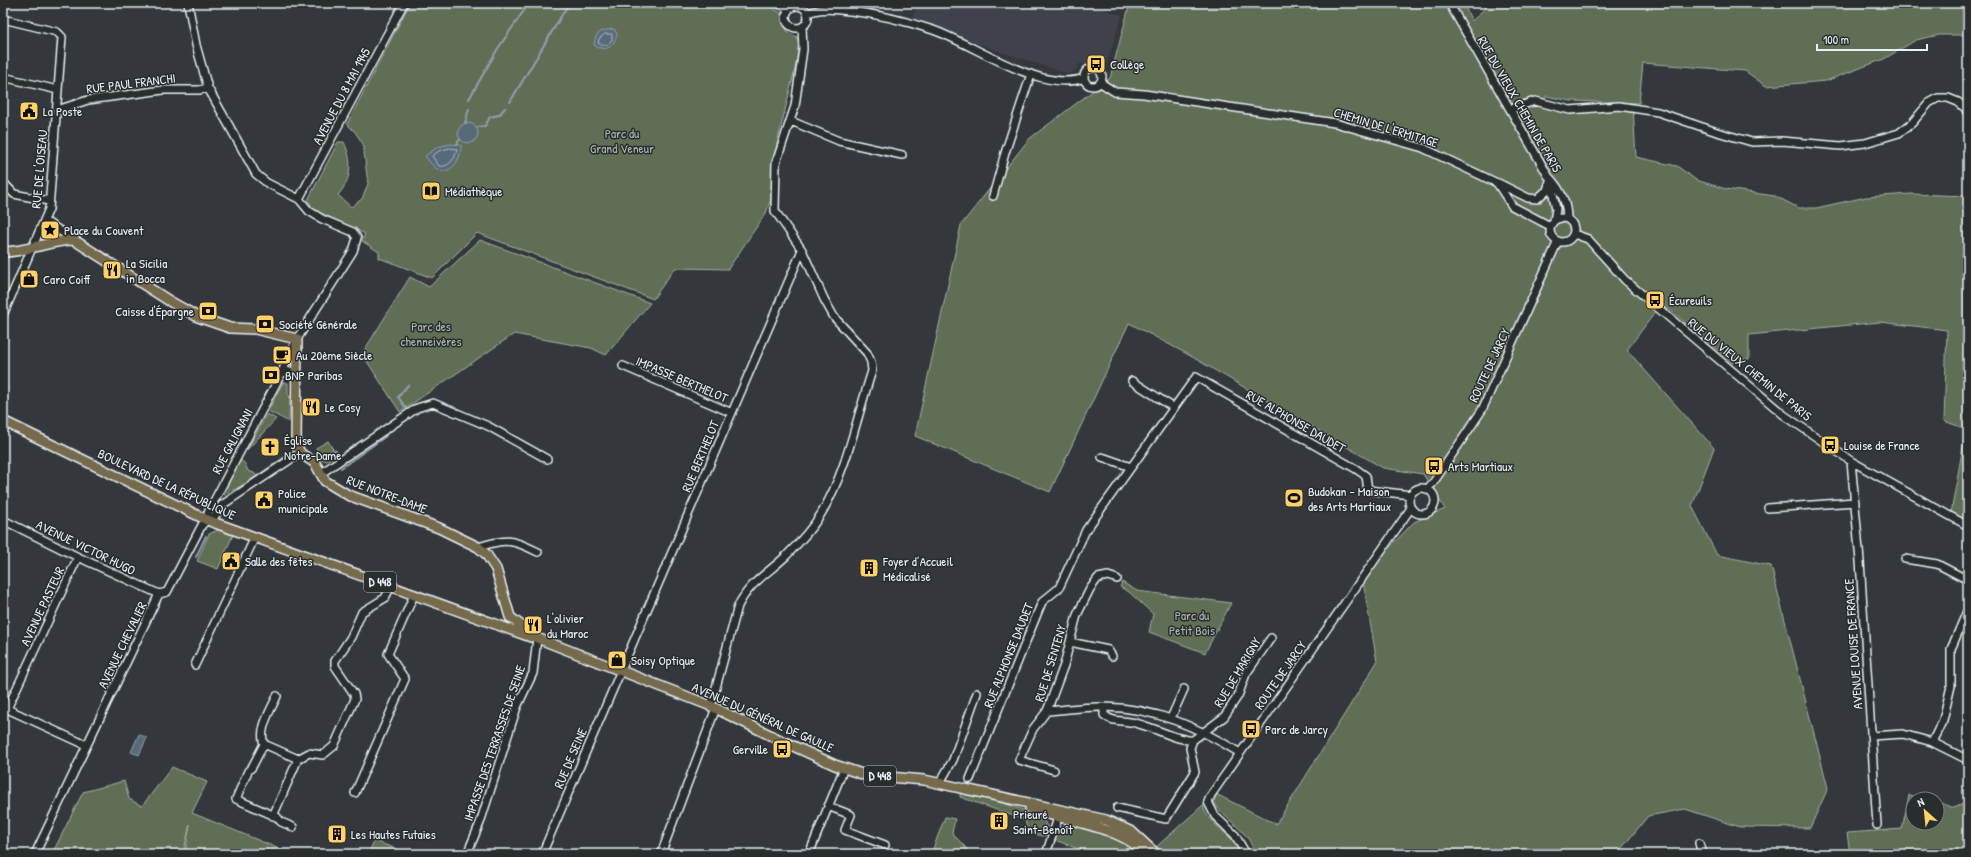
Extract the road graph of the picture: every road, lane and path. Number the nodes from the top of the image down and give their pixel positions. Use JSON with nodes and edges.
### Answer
{"nodes":[{"id":1,"x":188,"y":3,"type":"edge"},
{"id":2,"x":404,"y":3,"type":"edge"},
{"id":3,"x":777,"y":3,"type":"edge"},
{"id":4,"x":1449,"y":3,"type":"edge"},
{"id":5,"x":801,"y":4,"type":"edge"},
{"id":6,"x":789,"y":9,"type":"junction"},
{"id":7,"x":808,"y":13,"type":"junction"},
{"id":8,"x":3,"y":19,"type":"edge"},
{"id":9,"x":802,"y":27,"type":"junction"},
{"id":10,"x":1031,"y":74,"type":"junction"},
{"id":11,"x":3,"y":77,"type":"edge"},
{"id":12,"x":1084,"y":78,"type":"junction"},
{"id":13,"x":1101,"y":83,"type":"junction"},
{"id":14,"x":208,"y":88,"type":"junction"},
{"id":15,"x":58,"y":90,"type":"junction"},
{"id":16,"x":1511,"y":109,"type":"junction"},
{"id":17,"x":57,"y":110,"type":"junction"},
{"id":18,"x":1968,"y":114,"type":"edge"},
{"id":19,"x":791,"y":121,"type":"junction"},
{"id":20,"x":902,"y":155,"type":"dead end"},
{"id":21,"x":1550,"y":179,"type":"junction"},
{"id":22,"x":3,"y":182,"type":"edge"},
{"id":23,"x":1497,"y":183,"type":"junction"},
{"id":24,"x":993,"y":196,"type":"dead end"},
{"id":25,"x":299,"y":199,"type":"junction"},
{"id":26,"x":49,"y":201,"type":"junction"},
{"id":27,"x":1568,"y":219,"type":"junction"},
{"id":28,"x":44,"y":221,"type":"junction"},
{"id":29,"x":1552,"y":224,"type":"junction"},
{"id":30,"x":1574,"y":234,"type":"junction"},
{"id":31,"x":74,"y":240,"type":"junction"},
{"id":32,"x":1558,"y":241,"type":"junction"},
{"id":33,"x":33,"y":248,"type":"junction"},
{"id":34,"x":802,"y":250,"type":"junction"},
{"id":35,"x":3,"y":252,"type":"edge"},
{"id":36,"x":3,"y":315,"type":"edge"},
{"id":37,"x":297,"y":339,"type":"junction"},
{"id":38,"x":623,"y":366,"type":"dead end"},
{"id":39,"x":281,"y":374,"type":"junction"},
{"id":40,"x":297,"y":377,"type":"junction"},
{"id":41,"x":1132,"y":381,"type":"dead end"},
{"id":42,"x":1174,"y":408,"type":"junction"},
{"id":43,"x":732,"y":413,"type":"junction"},
{"id":44,"x":3,"y":421,"type":"edge"},
{"id":45,"x":300,"y":453,"type":"junction"},
{"id":46,"x":1102,"y":457,"type":"dead end"},
{"id":47,"x":546,"y":459,"type":"dead end"},
{"id":48,"x":1851,"y":461,"type":"junction"},
{"id":49,"x":1131,"y":467,"type":"junction"},
{"id":50,"x":320,"y":474,"type":"junction"},
{"id":51,"x":1427,"y":489,"type":"junction"},
{"id":52,"x":1411,"y":495,"type":"junction"},
{"id":53,"x":214,"y":501,"type":"junction"},
{"id":54,"x":1855,"y":502,"type":"junction"},
{"id":55,"x":222,"y":504,"type":"junction"},
{"id":56,"x":1411,"y":508,"type":"junction"},
{"id":57,"x":1768,"y":508,"type":"dead end"},
{"id":58,"x":207,"y":520,"type":"junction"},
{"id":59,"x":3,"y":521,"type":"edge"},
{"id":60,"x":1968,"y":526,"type":"edge"},
{"id":61,"x":255,"y":537,"type":"junction"},
{"id":62,"x":478,"y":547,"type":"junction"},
{"id":63,"x":538,"y":552,"type":"dead end"},
{"id":64,"x":78,"y":557,"type":"junction"},
{"id":65,"x":1905,"y":559,"type":"dead end"},
{"id":66,"x":1117,"y":579,"type":"dead end"},
{"id":67,"x":1968,"y":580,"type":"edge"},
{"id":68,"x":391,"y":586,"type":"junction"},
{"id":69,"x":159,"y":594,"type":"junction"},
{"id":70,"x":414,"y":595,"type":"junction"},
{"id":71,"x":1968,"y":609,"type":"edge"},
{"id":72,"x":510,"y":617,"type":"junction"},
{"id":73,"x":504,"y":628,"type":"junction"},
{"id":74,"x":537,"y":638,"type":"junction"},
{"id":75,"x":1271,"y":638,"type":"dead end"},
{"id":76,"x":1070,"y":642,"type":"junction"},
{"id":77,"x":1112,"y":656,"type":"dead end"},
{"id":78,"x":195,"y":665,"type":"dead end"},
{"id":79,"x":621,"y":672,"type":"junction"},
{"id":80,"x":1184,"y":689,"type":"dead end"},
{"id":81,"x":977,"y":693,"type":"dead end"},
{"id":82,"x":278,"y":696,"type":"dead end"},
{"id":83,"x":713,"y":707,"type":"junction"},
{"id":84,"x":1104,"y":707,"type":"junction"},
{"id":85,"x":5,"y":708,"type":"edge"},
{"id":86,"x":1047,"y":711,"type":"junction"},
{"id":87,"x":1171,"y":718,"type":"junction"},
{"id":88,"x":1204,"y":732,"type":"junction"},
{"id":89,"x":1871,"y":736,"type":"junction"},
{"id":90,"x":1193,"y":740,"type":"junction"},
{"id":91,"x":1932,"y":742,"type":"junction"},
{"id":92,"x":264,"y":744,"type":"junction"},
{"id":93,"x":86,"y":745,"type":"junction"},
{"id":94,"x":1240,"y":753,"type":"junction"},
{"id":95,"x":298,"y":759,"type":"junction"},
{"id":96,"x":1968,"y":760,"type":"edge"},
{"id":97,"x":844,"y":768,"type":"junction"},
{"id":98,"x":1054,"y":770,"type":"dead end"},
{"id":99,"x":970,"y":779,"type":"dead end"},
{"id":100,"x":939,"y":784,"type":"junction"},
{"id":101,"x":355,"y":793,"type":"dead end"},
{"id":102,"x":985,"y":795,"type":"junction"},
{"id":103,"x":828,"y":806,"type":"junction"},
{"id":104,"x":1117,"y":808,"type":"dead end"},
{"id":105,"x":273,"y":816,"type":"junction"},
{"id":106,"x":1058,"y":818,"type":"junction"},
{"id":107,"x":1877,"y":825,"type":"dead end"},
{"id":108,"x":293,"y":827,"type":"dead end"},
{"id":109,"x":1699,"y":843,"type":"dead end"},
{"id":110,"x":885,"y":845,"type":"dead end"},
{"id":111,"x":35,"y":854,"type":"edge"},
{"id":112,"x":466,"y":854,"type":"edge"},
{"id":113,"x":542,"y":854,"type":"edge"},
{"id":114,"x":661,"y":854,"type":"edge"},
{"id":115,"x":809,"y":854,"type":"edge"},
{"id":116,"x":1046,"y":854,"type":"edge"},
{"id":117,"x":1145,"y":854,"type":"edge"},
{"id":118,"x":1156,"y":854,"type":"edge"},
{"id":119,"x":1246,"y":854,"type":"edge"},
{"id":120,"x":1702,"y":854,"type":"edge"}],
"edges":[{"from":1,"to":14,"type":"street"},
{"from":2,"to":25,"type":"street","name":"AVENUE DU 8 MAI 1945"},
{"from":3,"to":6,"type":"street"},
{"from":4,"to":16,"type":"street","name":"RUE DU VIEUX CHEMIN DE PARIS"},
{"from":5,"to":6,"type":"street"},
{"from":5,"to":7,"type":"street"},
{"from":6,"to":9,"type":"street"},
{"from":7,"to":9,"type":"street"},
{"from":7,"to":10,"type":"street"},
{"from":8,"to":15,"type":"street","name":"RUE DE L'OISEAU"},
{"from":9,"to":19,"type":"street"},
{"from":10,"to":12,"type":"street"},
{"from":10,"to":24,"type":"street"},
{"from":11,"to":15,"type":"street"},
{"from":12,"to":13,"type":"street"},
{"from":12,"to":13,"type":"street"},
{"from":13,"to":23,"type":"street","name":"CHEMIN DE L'ERMITAGE"},
{"from":14,"to":17,"type":"street","name":"RUE PAUL FRANCHI"},
{"from":14,"to":25,"type":"street"},
{"from":15,"to":17,"type":"street","name":"RUE DE L'OISEAU"},
{"from":16,"to":18,"type":"street"},
{"from":16,"to":21,"type":"street","name":"RUE DU VIEUX CHEMIN DE PARIS"},
{"from":17,"to":26,"type":"street","name":"RUE DE L'OISEAU"},
{"from":19,"to":20,"type":"street"},
{"from":19,"to":34,"type":"street"},
{"from":21,"to":23,"type":"street","name":"CHEMIN DE L'ERMITAGE"},
{"from":21,"to":27,"type":"street"},
{"from":21,"to":29,"type":"street","name":"RUE DU VIEUX CHEMIN DE PARIS"},
{"from":22,"to":26,"type":"street"},
{"from":23,"to":29,"type":"street"},
{"from":25,"to":37,"type":"street","name":"RUE GALIGNANI"},
{"from":26,"to":28,"type":"street","name":"RUE DE L'OISEAU"},
{"from":27,"to":29,"type":"street"},
{"from":27,"to":30,"type":"street"},
{"from":28,"to":31,"type":"street"},
{"from":28,"to":33,"type":"street","name":"RUE DE L'OISEAU"},
{"from":29,"to":32,"type":"street"},
{"from":30,"to":32,"type":"street"},
{"from":30,"to":48,"type":"street","name":"RUE DU VIEUX CHEMIN DE PARIS"},
{"from":31,"to":33,"type":"main road"},
{"from":31,"to":37,"type":"main road"},
{"from":32,"to":51,"type":"street","name":"ROUTE DE JARCY"},
{"from":33,"to":35,"type":"main road"},
{"from":33,"to":36,"type":"street","name":"RUE DE L'OISEAU"},
{"from":34,"to":43,"type":"street","name":"RUE BERTHELOT"},
{"from":34,"to":83,"type":"street"},
{"from":37,"to":39,"type":"street","name":"RUE GALIGNANI"},
{"from":37,"to":40,"type":"main road"},
{"from":38,"to":43,"type":"street","name":"IMPASSE BERTHELOT"},
{"from":39,"to":40,"type":"street"},
{"from":39,"to":53,"type":"street","name":"RUE GALIGNANI"},
{"from":40,"to":45,"type":"main road"},
{"from":41,"to":42,"type":"street"},
{"from":42,"to":49,"type":"street","name":"RUE ALPHONSE DAUDET"},
{"from":42,"to":52,"type":"street","name":"RUE ALPHONSE DAUDET"},
{"from":43,"to":79,"type":"street","name":"RUE BERTHELOT"},
{"from":44,"to":58,"type":"main road","name":"BOULEVARD DE LA RÉPUBLIQUE","number":"D 448"},
{"from":45,"to":50,"type":"main road","name":"RUE NOTRE-DAME"},
{"from":45,"to":55,"type":"street"},
{"from":46,"to":49,"type":"street"},
{"from":47,"to":50,"type":"street"},
{"from":48,"to":54,"type":"street","name":"AVENUE LOUISE DE FRANCE"},
{"from":48,"to":60,"type":"street","name":"RUE DU VIEUX CHEMIN DE PARIS"},
{"from":49,"to":99,"type":"street","name":"RUE ALPHONSE DAUDET"},
{"from":50,"to":62,"type":"main road","name":"RUE NOTRE-DAME"},
{"from":51,"to":52,"type":"street"},
{"from":51,"to":56,"type":"street"},
{"from":52,"to":56,"type":"street"},
{"from":53,"to":55,"type":"street"},
{"from":53,"to":58,"type":"street","name":"RUE GALIGNANI"},
{"from":54,"to":57,"type":"street"},
{"from":54,"to":89,"type":"street","name":"AVENUE LOUISE DE FRANCE"},
{"from":55,"to":58,"type":"street"},
{"from":56,"to":94,"type":"street","name":"ROUTE DE JARCY"},
{"from":58,"to":61,"type":"main road","name":"BOULEVARD DE LA RÉPUBLIQUE","number":"D 448"},
{"from":58,"to":69,"type":"street","name":"AVENUE CHEVALIER"},
{"from":59,"to":64,"type":"street","name":"AVENUE VICTOR HUGO"},
{"from":61,"to":68,"type":"main road","name":"BOULEVARD DE LA RÉPUBLIQUE","number":"D 448"},
{"from":61,"to":78,"type":"street"},
{"from":62,"to":63,"type":"street"},
{"from":62,"to":72,"type":"main road","name":"RUE NOTRE-DAME"},
{"from":64,"to":69,"type":"street","name":"AVENUE VICTOR HUGO"},
{"from":64,"to":85,"type":"street","name":"AVENUE PASTEUR"},
{"from":65,"to":67,"type":"street"},
{"from":66,"to":76,"type":"street","name":"RUE DE SENTENY"},
{"from":68,"to":70,"type":"main road","name":"BOULEVARD DE LA RÉPUBLIQUE","number":"D 448"},
{"from":68,"to":95,"type":"street"},
{"from":69,"to":93,"type":"street","name":"AVENUE CHEVALIER"},
{"from":70,"to":73,"type":"main road","name":"BOULEVARD DE LA RÉPUBLIQUE","number":"D 448"},
{"from":70,"to":101,"type":"street"},
{"from":71,"to":91,"type":"street"},
{"from":72,"to":73,"type":"main road"},
{"from":72,"to":74,"type":"main road"},
{"from":73,"to":74,"type":"main road","name":"BOULEVARD DE LA RÉPUBLIQUE"},
{"from":74,"to":79,"type":"main road","name":"AVENUE DU GÉNÉRAL DE GAULLE","number":"D 448"},
{"from":74,"to":112,"type":"street","name":"IMPASSE DES TERRASSES DE SEINE"},
{"from":75,"to":88,"type":"street","name":"RUE DE MARIGNY"},
{"from":76,"to":77,"type":"street"},
{"from":76,"to":86,"type":"street","name":"RUE DE SENTENY"},
{"from":79,"to":83,"type":"main road","name":"AVENUE DU GÉNÉRAL DE GAULLE","number":"D 448"},
{"from":79,"to":113,"type":"street","name":"RUE DE SEINE"},
{"from":80,"to":87,"type":"street"},
{"from":81,"to":100,"type":"street"},
{"from":82,"to":92,"type":"street"},
{"from":83,"to":97,"type":"main road","name":"AVENUE DU GÉNÉRAL DE GAULLE","number":"D 448"},
{"from":83,"to":114,"type":"street"},
{"from":84,"to":86,"type":"street"},
{"from":84,"to":87,"type":"street"},
{"from":84,"to":90,"type":"street"},
{"from":85,"to":93,"type":"street"},
{"from":86,"to":98,"type":"street","name":"RUE DE SENTENY"},
{"from":87,"to":88,"type":"street"},
{"from":88,"to":90,"type":"street","name":"RUE DE MARIGNY"},
{"from":88,"to":94,"type":"street"},
{"from":89,"to":91,"type":"street"},
{"from":89,"to":107,"type":"street","name":"AVENUE LOUISE DE FRANCE"},
{"from":90,"to":104,"type":"street"},
{"from":91,"to":96,"type":"street"},
{"from":92,"to":95,"type":"street"},
{"from":92,"to":105,"type":"street"},
{"from":93,"to":111,"type":"street","name":"AVENUE CHEVALIER"},
{"from":94,"to":119,"type":"street","name":"ROUTE DE JARCY"},
{"from":95,"to":105,"type":"street"},
{"from":97,"to":100,"type":"main road","name":"AVENUE DU GÉNÉRAL DE GAULLE","number":"D 448"},
{"from":97,"to":103,"type":"street"},
{"from":100,"to":102,"type":"main road","name":"AVENUE DU GÉNÉRAL DE GAULLE","number":"D 448"},
{"from":102,"to":106,"type":"main road","number":"D 448"},
{"from":102,"to":118,"type":"main road","number":"D 448"},
{"from":103,"to":110,"type":"street"},
{"from":103,"to":115,"type":"street"},
{"from":105,"to":108,"type":"street"},
{"from":106,"to":116,"type":"street"},
{"from":106,"to":117,"type":"main road","number":"D 448"},
{"from":109,"to":120,"type":"street"}]}
